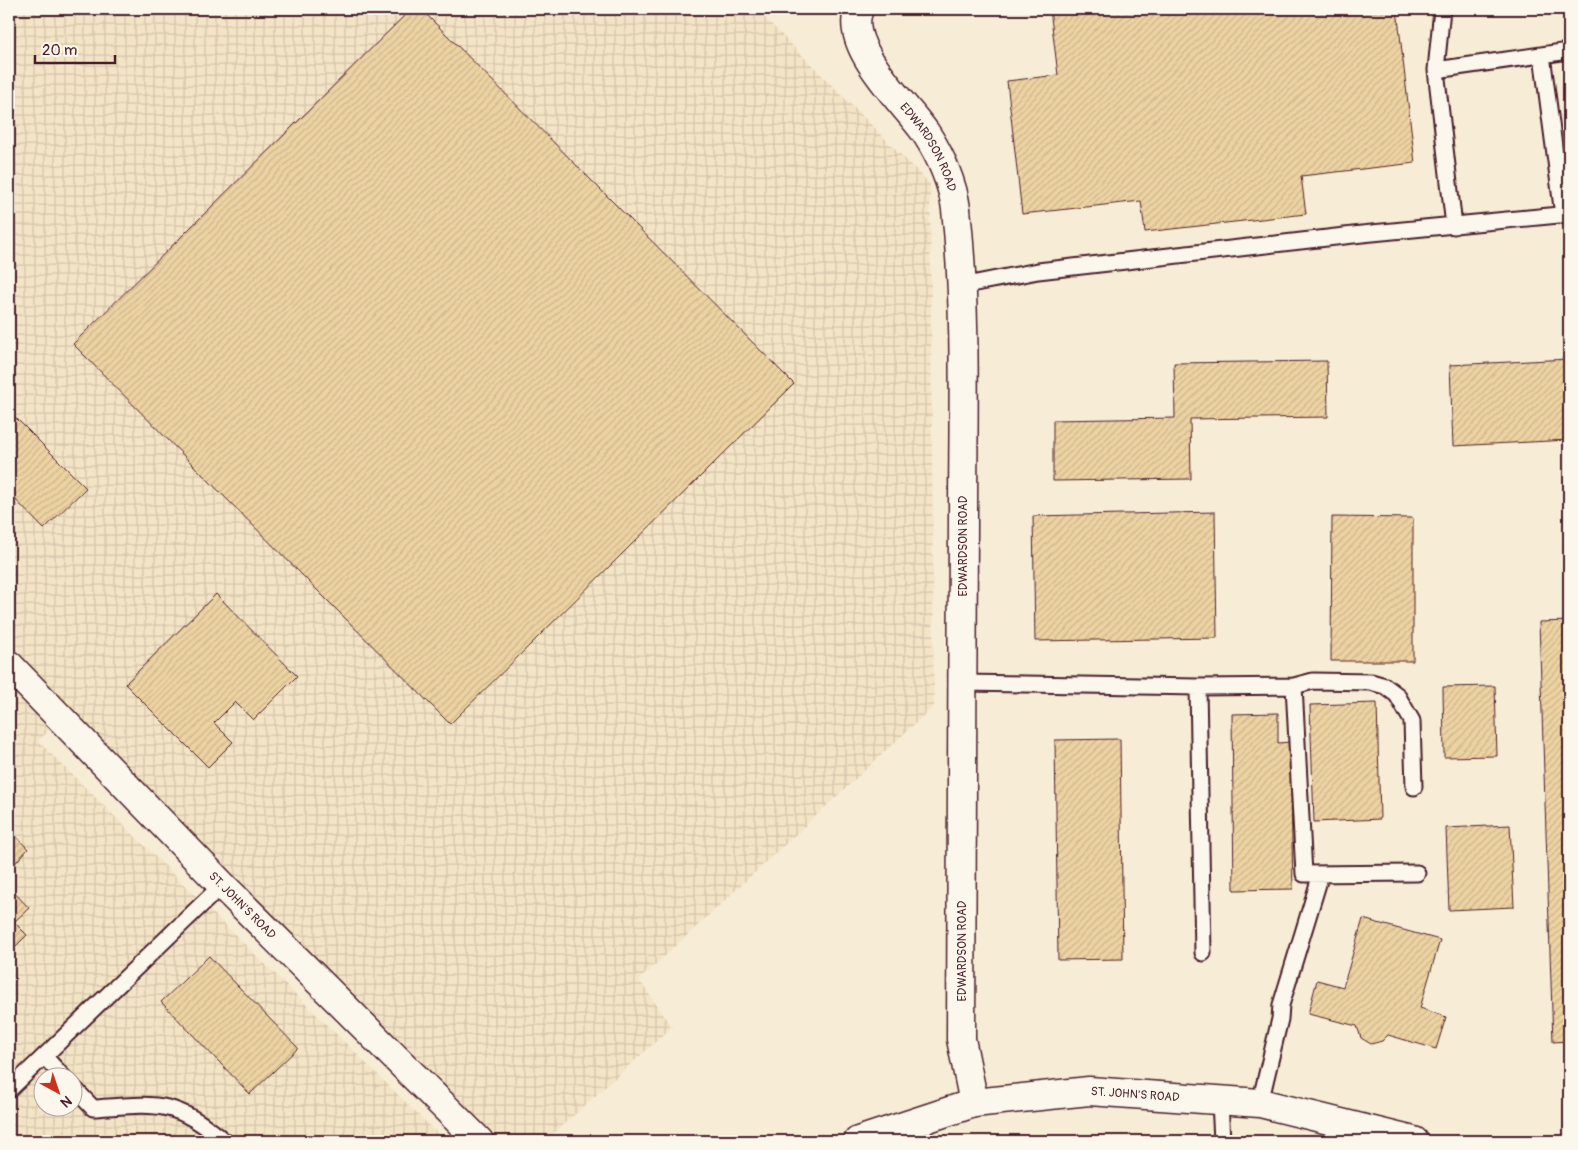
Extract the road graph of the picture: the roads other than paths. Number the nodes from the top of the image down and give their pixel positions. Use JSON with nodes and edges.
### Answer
{"nodes":[{"id":1,"x":1442,"y":9,"type":"edge"},
{"id":2,"x":857,"y":13,"type":"edge"},
{"id":3,"x":1569,"y":51,"type":"edge"},
{"id":4,"x":1542,"y":55,"type":"junction"},
{"id":5,"x":1436,"y":70,"type":"junction"},
{"id":6,"x":1566,"y":215,"type":"edge"},
{"id":7,"x":1454,"y":226,"type":"junction"},
{"id":8,"x":961,"y":286,"type":"junction"},
{"id":9,"x":9,"y":665,"type":"edge"},
{"id":10,"x":964,"y":683,"type":"junction"},
{"id":11,"x":1294,"y":686,"type":"junction"},
{"id":12,"x":1198,"y":687,"type":"junction"},
{"id":13,"x":1414,"y":787,"type":"dead end"},
{"id":14,"x":1417,"y":873,"type":"dead end"},
{"id":15,"x":1321,"y":874,"type":"junction"},
{"id":16,"x":222,"y":885,"type":"junction"},
{"id":17,"x":1203,"y":953,"type":"dead end"},
{"id":18,"x":44,"y":1056,"type":"junction"},
{"id":19,"x":55,"y":1068,"type":"edge"},
{"id":20,"x":9,"y":1090,"type":"edge"},
{"id":21,"x":82,"y":1096,"type":"edge"},
{"id":22,"x":1220,"y":1101,"type":"junction"},
{"id":23,"x":974,"y":1103,"type":"junction"},
{"id":24,"x":1260,"y":1104,"type":"junction"},
{"id":25,"x":224,"y":1141,"type":"edge"},
{"id":26,"x":479,"y":1141,"type":"edge"},
{"id":27,"x":858,"y":1141,"type":"edge"},
{"id":28,"x":1222,"y":1141,"type":"edge"},
{"id":29,"x":1414,"y":1141,"type":"edge"}],
"edges":[{"from":1,"to":5,"type":"lane"},
{"from":2,"to":8,"type":"street","name":"EDWARDSON ROAD"},
{"from":3,"to":4,"type":"lane"},
{"from":4,"to":5,"type":"lane"},
{"from":4,"to":6,"type":"lane"},
{"from":5,"to":7,"type":"lane"},
{"from":6,"to":7,"type":"lane"},
{"from":7,"to":8,"type":"lane"},
{"from":8,"to":10,"type":"street","name":"EDWARDSON ROAD"},
{"from":9,"to":16,"type":"street","name":"ST. JOHN'S ROAD"},
{"from":10,"to":12,"type":"lane"},
{"from":10,"to":23,"type":"street","name":"EDWARDSON ROAD"},
{"from":11,"to":12,"type":"lane"},
{"from":11,"to":13,"type":"lane"},
{"from":11,"to":15,"type":"lane"},
{"from":12,"to":17,"type":"lane"},
{"from":14,"to":15,"type":"lane"},
{"from":15,"to":24,"type":"lane"},
{"from":16,"to":18,"type":"lane"},
{"from":16,"to":26,"type":"street","name":"ST. JOHN'S ROAD"},
{"from":18,"to":19,"type":"lane"},
{"from":18,"to":20,"type":"lane"},
{"from":21,"to":25,"type":"lane"},
{"from":22,"to":23,"type":"street","name":"ST. JOHN'S ROAD"},
{"from":22,"to":24,"type":"street","name":"ST. JOHN'S ROAD"},
{"from":22,"to":28,"type":"lane"},
{"from":23,"to":27,"type":"street","name":"ST. JOHN'S ROAD"},
{"from":24,"to":29,"type":"street","name":"ST. JOHN'S ROAD"}]}
